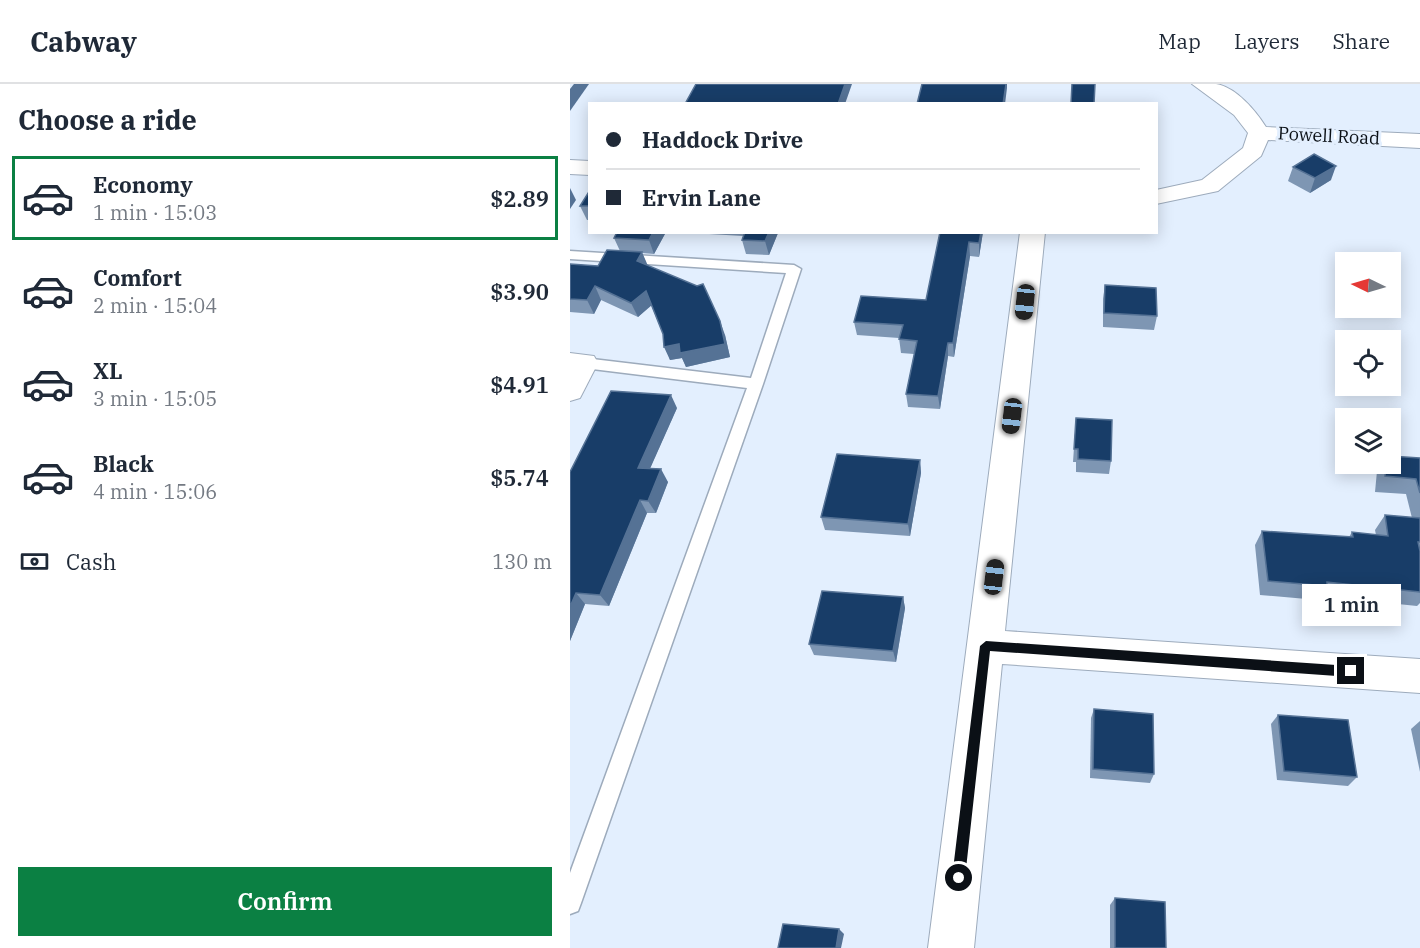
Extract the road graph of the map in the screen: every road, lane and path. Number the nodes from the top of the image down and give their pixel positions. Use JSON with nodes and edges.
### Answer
{"nodes":[{"id":1,"x":1202,"y":84,"type":"edge"},
{"id":2,"x":1259,"y":132,"type":"junction"},
{"id":3,"x":1420,"y":141,"type":"edge"},
{"id":4,"x":570,"y":167,"type":"edge"},
{"id":5,"x":588,"y":168,"type":"edge"},
{"id":6,"x":1158,"y":197,"type":"edge"},
{"id":7,"x":1033,"y":234,"type":"edge"},
{"id":8,"x":570,"y":255,"type":"edge"},
{"id":9,"x":577,"y":363,"type":"edge"},
{"id":10,"x":756,"y":384,"type":"junction"},
{"id":11,"x":570,"y":390,"type":"edge"},
{"id":12,"x":986,"y":646,"type":"junction"},
{"id":13,"x":1420,"y":676,"type":"edge"},
{"id":14,"x":570,"y":903,"type":"edge"},
{"id":15,"x":951,"y":948,"type":"edge"}],
"edges":[{"from":1,"to":2,"type":"street"},
{"from":2,"to":3,"type":"street","name":"Powell Road"},
{"from":2,"to":6,"type":"street","name":"Powell Road"},
{"from":4,"to":5,"type":"street"},
{"from":7,"to":12,"type":"street"},
{"from":8,"to":10,"type":"lane"},
{"from":9,"to":10,"type":"lane"},
{"from":9,"to":11,"type":"street"},
{"from":10,"to":14,"type":"lane"},
{"from":12,"to":13,"type":"street"},
{"from":12,"to":15,"type":"street"}]}
